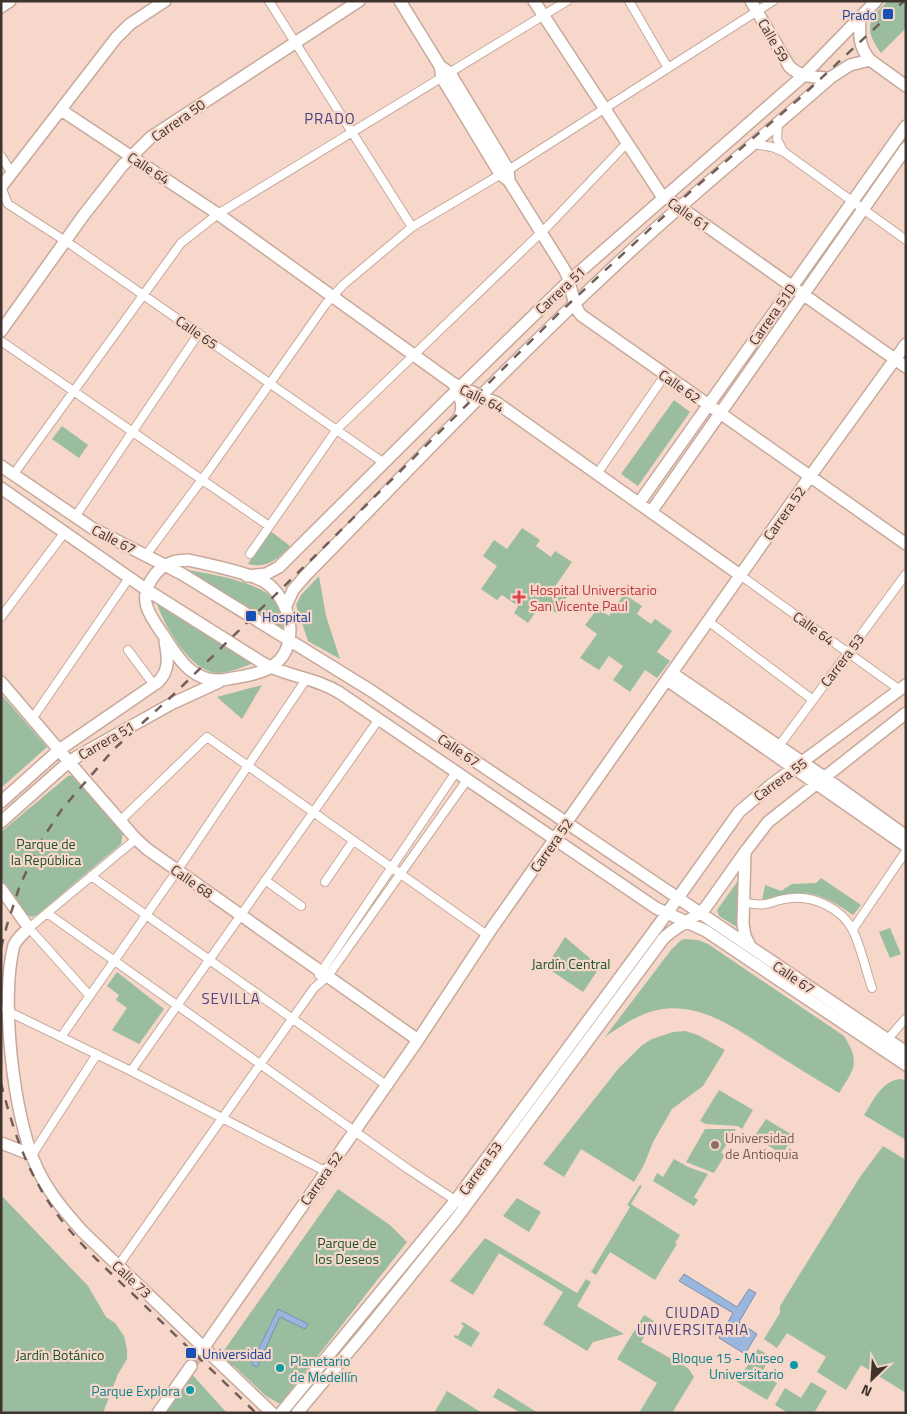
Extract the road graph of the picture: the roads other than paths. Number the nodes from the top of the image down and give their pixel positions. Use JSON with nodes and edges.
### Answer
{"nodes":[{"id":1,"x":10,"y":1,"type":"edge"},
{"id":2,"x":165,"y":1,"type":"edge"},
{"id":3,"x":269,"y":1,"type":"edge"},
{"id":4,"x":360,"y":1,"type":"edge"},
{"id":5,"x":400,"y":1,"type":"edge"},
{"id":6,"x":534,"y":1,"type":"edge"},
{"id":7,"x":568,"y":1,"type":"edge"},
{"id":8,"x":629,"y":1,"type":"edge"},
{"id":9,"x":773,"y":1,"type":"edge"},
{"id":10,"x":876,"y":1,"type":"edge"},
{"id":11,"x":148,"y":6,"type":"edge"},
{"id":12,"x":754,"y":6,"type":"edge"},
{"id":13,"x":1,"y":7,"type":"edge"},
{"id":14,"x":544,"y":17,"type":"junction"},
{"id":15,"x":860,"y":19,"type":"junction"},
{"id":16,"x":295,"y":43,"type":"junction"},
{"id":17,"x":870,"y":60,"type":"junction"},
{"id":18,"x":668,"y":68,"type":"junction"},
{"id":19,"x":444,"y":72,"type":"junction"},
{"id":20,"x":803,"y":76,"type":"junction"},
{"id":21,"x":830,"y":78,"type":"junction"},
{"id":22,"x":906,"y":86,"type":"edge"},
{"id":23,"x":604,"y":108,"type":"junction"},
{"id":24,"x":61,"y":110,"type":"junction"},
{"id":25,"x":778,"y":124,"type":"junction"},
{"id":26,"x":906,"y":126,"type":"edge"},
{"id":27,"x":352,"y":133,"type":"junction"},
{"id":28,"x":627,"y":143,"type":"junction"},
{"id":29,"x":754,"y":144,"type":"junction"},
{"id":30,"x":906,"y":148,"type":"edge"},
{"id":31,"x":784,"y":152,"type":"junction"},
{"id":32,"x":1,"y":156,"type":"edge"},
{"id":33,"x":132,"y":157,"type":"junction"},
{"id":34,"x":11,"y":172,"type":"junction"},
{"id":35,"x":506,"y":175,"type":"junction"},
{"id":36,"x":2,"y":187,"type":"edge"},
{"id":37,"x":664,"y":196,"type":"junction"},
{"id":38,"x":852,"y":201,"type":"junction"},
{"id":39,"x":5,"y":203,"type":"edge"},
{"id":40,"x":679,"y":208,"type":"junction"},
{"id":41,"x":863,"y":210,"type":"junction"},
{"id":42,"x":218,"y":214,"type":"junction"},
{"id":43,"x":412,"y":227,"type":"junction"},
{"id":44,"x":541,"y":232,"type":"junction"},
{"id":45,"x":65,"y":240,"type":"junction"},
{"id":46,"x":906,"y":240,"type":"edge"},
{"id":47,"x":569,"y":281,"type":"junction"},
{"id":48,"x":791,"y":286,"type":"junction"},
{"id":49,"x":143,"y":294,"type":"junction"},
{"id":50,"x":803,"y":295,"type":"junction"},
{"id":51,"x":332,"y":296,"type":"junction"},
{"id":52,"x":574,"y":304,"type":"junction"},
{"id":53,"x":1,"y":331,"type":"edge"},
{"id":54,"x":198,"y":333,"type":"junction"},
{"id":55,"x":1,"y":341,"type":"edge"},
{"id":56,"x":906,"y":344,"type":"edge"},
{"id":57,"x":413,"y":354,"type":"junction"},
{"id":58,"x":894,"y":359,"type":"junction"},
{"id":59,"x":906,"y":367,"type":"edge"},
{"id":60,"x":665,"y":375,"type":"junction"},
{"id":61,"x":271,"y":383,"type":"junction"},
{"id":62,"x":457,"y":387,"type":"junction"},
{"id":63,"x":73,"y":392,"type":"junction"},
{"id":64,"x":482,"y":395,"type":"junction"},
{"id":65,"x":708,"y":405,"type":"junction"},
{"id":66,"x":720,"y":413,"type":"junction"},
{"id":67,"x":459,"y":418,"type":"junction"},
{"id":68,"x":337,"y":429,"type":"junction"},
{"id":69,"x":132,"y":433,"type":"junction"},
{"id":70,"x":384,"y":463,"type":"junction"},
{"id":71,"x":1,"y":466,"type":"edge"},
{"id":72,"x":597,"y":474,"type":"junction"},
{"id":73,"x":13,"y":475,"type":"junction"},
{"id":74,"x":810,"y":476,"type":"junction"},
{"id":75,"x":201,"y":480,"type":"junction"},
{"id":76,"x":2,"y":490,"type":"edge"},
{"id":77,"x":638,"y":503,"type":"junction"},
{"id":78,"x":650,"y":512,"type":"junction"},
{"id":79,"x":75,"y":516,"type":"junction"},
{"id":80,"x":269,"y":526,"type":"junction"},
{"id":81,"x":65,"y":532,"type":"junction"},
{"id":82,"x":906,"y":544,"type":"edge"},
{"id":83,"x":250,"y":554,"type":"dead end"},
{"id":84,"x":146,"y":555,"type":"junction"},
{"id":85,"x":166,"y":565,"type":"junction"},
{"id":86,"x":906,"y":574,"type":"edge"},
{"id":87,"x":247,"y":576,"type":"junction"},
{"id":88,"x":740,"y":576,"type":"junction"},
{"id":89,"x":129,"y":578,"type":"junction"},
{"id":90,"x":147,"y":590,"type":"junction"},
{"id":91,"x":285,"y":608,"type":"junction"},
{"id":92,"x":1,"y":617,"type":"edge"},
{"id":93,"x":708,"y":621,"type":"junction"},
{"id":94,"x":164,"y":636,"type":"junction"},
{"id":95,"x":289,"y":640,"type":"junction"},
{"id":96,"x":128,"y":650,"type":"dead end"},
{"id":97,"x":848,"y":653,"type":"junction"},
{"id":98,"x":270,"y":668,"type":"junction"},
{"id":99,"x":670,"y":677,"type":"junction"},
{"id":100,"x":307,"y":678,"type":"junction"},
{"id":101,"x":225,"y":680,"type":"junction"},
{"id":102,"x":1,"y":682,"type":"edge"},
{"id":103,"x":154,"y":685,"type":"junction"},
{"id":104,"x":903,"y":688,"type":"edge"},
{"id":105,"x":813,"y":700,"type":"junction"},
{"id":106,"x":906,"y":713,"type":"edge"},
{"id":107,"x":32,"y":719,"type":"junction"},
{"id":108,"x":379,"y":719,"type":"junction"},
{"id":109,"x":779,"y":746,"type":"junction"},
{"id":110,"x":59,"y":750,"type":"junction"},
{"id":111,"x":69,"y":762,"type":"junction"},
{"id":112,"x":798,"y":765,"type":"junction"},
{"id":113,"x":247,"y":766,"type":"junction"},
{"id":114,"x":485,"y":767,"type":"junction"},
{"id":115,"x":456,"y":772,"type":"junction"},
{"id":116,"x":820,"y":780,"type":"junction"},
{"id":117,"x":470,"y":782,"type":"junction"},
{"id":118,"x":1,"y":802,"type":"edge"},
{"id":119,"x":313,"y":813,"type":"junction"},
{"id":120,"x":120,"y":821,"type":"junction"},
{"id":121,"x":1,"y":822,"type":"edge"},
{"id":122,"x":567,"y":822,"type":"junction"},
{"id":123,"x":906,"y":836,"type":"edge"},
{"id":124,"x":136,"y":839,"type":"junction"},
{"id":125,"x":555,"y":840,"type":"junction"},
{"id":126,"x":354,"y":841,"type":"junction"},
{"id":127,"x":906,"y":846,"type":"edge"},
{"id":128,"x":906,"y":851,"type":"edge"},
{"id":129,"x":745,"y":852,"type":"junction"},
{"id":130,"x":391,"y":868,"type":"junction"},
{"id":131,"x":177,"y":871,"type":"junction"},
{"id":132,"x":401,"y":875,"type":"junction"},
{"id":133,"x":92,"y":876,"type":"junction"},
{"id":134,"x":265,"y":880,"type":"junction"},
{"id":135,"x":325,"y":882,"type":"dead end"},
{"id":136,"x":2,"y":891,"type":"edge"},
{"id":137,"x":678,"y":897,"type":"junction"},
{"id":138,"x":744,"y":902,"type":"junction"},
{"id":139,"x":300,"y":906,"type":"dead end"},
{"id":140,"x":47,"y":913,"type":"junction"},
{"id":141,"x":666,"y":913,"type":"junction"},
{"id":142,"x":700,"y":913,"type":"junction"},
{"id":143,"x":146,"y":915,"type":"junction"},
{"id":144,"x":240,"y":915,"type":"junction"},
{"id":145,"x":686,"y":921,"type":"junction"},
{"id":146,"x":29,"y":928,"type":"junction"},
{"id":147,"x":853,"y":929,"type":"junction"},
{"id":148,"x":487,"y":936,"type":"junction"},
{"id":149,"x":751,"y":948,"type":"junction"},
{"id":150,"x":209,"y":960,"type":"junction"},
{"id":151,"x":114,"y":961,"type":"junction"},
{"id":152,"x":324,"y":974,"type":"junction"},
{"id":153,"x":872,"y":988,"type":"dead end"},
{"id":154,"x":89,"y":995,"type":"junction"},
{"id":155,"x":177,"y":1005,"type":"junction"},
{"id":156,"x":2,"y":1009,"type":"edge"},
{"id":157,"x":906,"y":1018,"type":"edge"},
{"id":158,"x":293,"y":1019,"type":"junction"},
{"id":159,"x":61,"y":1037,"type":"junction"},
{"id":160,"x":418,"y":1040,"type":"junction"},
{"id":161,"x":887,"y":1040,"type":"junction"},
{"id":162,"x":906,"y":1052,"type":"edge"},
{"id":163,"x":97,"y":1054,"type":"junction"},
{"id":164,"x":262,"y":1064,"type":"junction"},
{"id":165,"x":906,"y":1065,"type":"edge"},
{"id":166,"x":131,"y":1071,"type":"junction"},
{"id":167,"x":386,"y":1086,"type":"junction"},
{"id":168,"x":223,"y":1118,"type":"junction"},
{"id":169,"x":354,"y":1130,"type":"junction"},
{"id":170,"x":1,"y":1143,"type":"edge"},
{"id":171,"x":32,"y":1155,"type":"junction"},
{"id":172,"x":328,"y":1170,"type":"junction"},
{"id":173,"x":460,"y":1204,"type":"junction"},
{"id":174,"x":118,"y":1266,"type":"junction"},
{"id":175,"x":203,"y":1349,"type":"junction"},
{"id":176,"x":191,"y":1366,"type":"tunnel mouth"},
{"id":177,"x":158,"y":1413,"type":"edge"},
{"id":178,"x":272,"y":1413,"type":"edge"},
{"id":179,"x":281,"y":1413,"type":"edge"},
{"id":180,"x":297,"y":1413,"type":"edge"}],
"edges":[{"from":1,"to":13,"type":"main road"},
{"from":2,"to":11,"type":"main road"},
{"from":3,"to":16,"type":"street"},
{"from":4,"to":16,"type":"main road","name":"Carrera 50"},
{"from":5,"to":19,"type":"main road","name":"Calle 62"},
{"from":6,"to":14,"type":"main road","name":"Calle 61"},
{"from":7,"to":14,"type":"street"},
{"from":8,"to":18,"type":"street"},
{"from":9,"to":12,"type":"street"},
{"from":10,"to":15,"type":"main road","name":"Carrera 51"},
{"from":11,"to":24,"type":"main road"},
{"from":12,"to":18,"type":"street"},
{"from":12,"to":20,"type":"main road","name":"Calle 59"},
{"from":14,"to":19,"type":"street"},
{"from":14,"to":23,"type":"main road","name":"Calle 61"},
{"from":15,"to":17,"type":"main road"},
{"from":15,"to":20,"type":"main road","name":"Carrera 51"},
{"from":16,"to":27,"type":"street"},
{"from":16,"to":33,"type":"main road","name":"Carrera 50"},
{"from":17,"to":21,"type":"main road","name":"Carrera 51"},
{"from":17,"to":22,"type":"main road"},
{"from":18,"to":23,"type":"street"},
{"from":19,"to":27,"type":"street"},
{"from":19,"to":35,"type":"main road","name":"Calle 62"},
{"from":20,"to":21,"type":"main road"},
{"from":20,"to":37,"type":"main road","name":"Carrera 51"},
{"from":21,"to":25,"type":"main road","name":"Carrera 51"},
{"from":23,"to":28,"type":"main road","name":"Calle 61"},
{"from":23,"to":35,"type":"street"},
{"from":24,"to":33,"type":"main road","name":"Calle 64"},
{"from":24,"to":34,"type":"main road"},
{"from":25,"to":29,"type":"main road","name":"Carrera 51"},
{"from":25,"to":31,"type":"street"},
{"from":26,"to":38,"type":"main road","name":"Carrera 51D"},
{"from":27,"to":42,"type":"street"},
{"from":27,"to":43,"type":"street"},
{"from":28,"to":37,"type":"main road","name":"Calle 61"},
{"from":28,"to":44,"type":"street"},
{"from":29,"to":31,"type":"street"},
{"from":29,"to":40,"type":"main road","name":"Carrera 51"},
{"from":30,"to":41,"type":"main road","name":"Carrera 51D"},
{"from":31,"to":38,"type":"street"},
{"from":32,"to":34,"type":"street"},
{"from":33,"to":42,"type":"main road","name":"Calle 64"},
{"from":33,"to":45,"type":"main road","name":"Carrera 50"},
{"from":34,"to":36,"type":"main road"},
{"from":35,"to":43,"type":"street"},
{"from":35,"to":44,"type":"main road","name":"Calle 62"},
{"from":36,"to":39,"type":"street","name":"Calle 65"},
{"from":37,"to":40,"type":"main road","name":"Calle 61"},
{"from":37,"to":47,"type":"main road","name":"Carrera 51"},
{"from":38,"to":41,"type":"street"},
{"from":38,"to":48,"type":"main road","name":"Carrera 51D"},
{"from":39,"to":45,"type":"street","name":"Calle 65"},
{"from":40,"to":48,"type":"main road","name":"Calle 61"},
{"from":40,"to":52,"type":"main road","name":"Carrera 51"},
{"from":41,"to":46,"type":"street"},
{"from":41,"to":50,"type":"main road","name":"Carrera 51D"},
{"from":42,"to":49,"type":"street"},
{"from":42,"to":51,"type":"main road","name":"Calle 64"},
{"from":43,"to":51,"type":"street"},
{"from":44,"to":47,"type":"main road","name":"Calle 62"},
{"from":44,"to":57,"type":"street"},
{"from":45,"to":49,"type":"street","name":"Calle 65"},
{"from":45,"to":53,"type":"main road","name":"Carrera 50"},
{"from":47,"to":52,"type":"main road","name":"Calle 62"},
{"from":47,"to":62,"type":"main road","name":"Carrera 51"},
{"from":48,"to":50,"type":"main road","name":"Calle 61"},
{"from":48,"to":65,"type":"main road","name":"Carrera 51D"},
{"from":49,"to":54,"type":"street","name":"Calle 65"},
{"from":49,"to":63,"type":"street"},
{"from":50,"to":58,"type":"main road","name":"Calle 61"},
{"from":50,"to":66,"type":"main road","name":"Carrera 51D"},
{"from":51,"to":57,"type":"main road","name":"Calle 64"},
{"from":51,"to":61,"type":"street"},
{"from":52,"to":60,"type":"main road","name":"Calle 62"},
{"from":52,"to":64,"type":"main road","name":"Carrera 51"},
{"from":54,"to":61,"type":"street","name":"Calle 65"},
{"from":54,"to":69,"type":"street"},
{"from":55,"to":63,"type":"street"},
{"from":56,"to":58,"type":"main road","name":"Carrera 52"},
{"from":57,"to":62,"type":"main road","name":"Calle 64"},
{"from":57,"to":68,"type":"street"},
{"from":58,"to":59,"type":"main road","name":"Calle 61"},
{"from":58,"to":74,"type":"main road","name":"Carrera 52"},
{"from":60,"to":65,"type":"main road","name":"Calle 62"},
{"from":60,"to":72,"type":"street"},
{"from":61,"to":68,"type":"street","name":"Calle 65"},
{"from":61,"to":75,"type":"street"},
{"from":62,"to":64,"type":"main road","name":"Calle 64"},
{"from":62,"to":67,"type":"main road"},
{"from":62,"to":70,"type":"main road","name":"Carrera 51"},
{"from":63,"to":69,"type":"street"},
{"from":63,"to":73,"type":"street"},
{"from":64,"to":67,"type":"main road","name":"Carrera 51"},
{"from":64,"to":72,"type":"main road","name":"Calle 64"},
{"from":65,"to":66,"type":"main road","name":"Calle 62"},
{"from":65,"to":77,"type":"main road","name":"Carrera 51D"},
{"from":66,"to":74,"type":"main road","name":"Calle 62"},
{"from":66,"to":78,"type":"main road","name":"Carrera 51D"},
{"from":67,"to":91,"type":"main road","name":"Carrera 51"},
{"from":68,"to":70,"type":"street","name":"Calle 65"},
{"from":68,"to":80,"type":"street"},
{"from":69,"to":75,"type":"street"},
{"from":69,"to":79,"type":"street"},
{"from":70,"to":87,"type":"main road","name":"Carrera 51"},
{"from":71,"to":73,"type":"main road","name":"Calle 67"},
{"from":72,"to":77,"type":"main road","name":"Calle 64"},
{"from":73,"to":79,"type":"main road","name":"Calle 67"},
{"from":74,"to":82,"type":"main road","name":"Calle 62"},
{"from":74,"to":88,"type":"main road","name":"Carrera 52"},
{"from":75,"to":80,"type":"street"},
{"from":75,"to":84,"type":"street"},
{"from":76,"to":81,"type":"main road","name":"Calle 67"},
{"from":77,"to":78,"type":"main road","name":"Calle 64"},
{"from":78,"to":88,"type":"main road","name":"Calle 64"},
{"from":79,"to":84,"type":"main road","name":"Calle 67"},
{"from":80,"to":83,"type":"street"},
{"from":81,"to":89,"type":"main road","name":"Calle 67"},
{"from":81,"to":92,"type":"street"},
{"from":84,"to":85,"type":"main road","name":"Calle 67"},
{"from":85,"to":87,"type":"main road"},
{"from":85,"to":90,"type":"main road"},
{"from":85,"to":95,"type":"main road","name":"Calle 67"},
{"from":86,"to":97,"type":"street","name":"Carrera 53"},
{"from":87,"to":91,"type":"main road"},
{"from":88,"to":93,"type":"main road","name":"Carrera 52"},
{"from":88,"to":97,"type":"street","name":"Calle 64"},
{"from":89,"to":90,"type":"main road","name":"Calle 67"},
{"from":89,"to":107,"type":"street"},
{"from":90,"to":94,"type":"main road"},
{"from":90,"to":98,"type":"main road","name":"Calle 67"},
{"from":91,"to":95,"type":"main road"},
{"from":93,"to":99,"type":"main road","name":"Carrera 52"},
{"from":93,"to":105,"type":"street"},
{"from":94,"to":101,"type":"main road"},
{"from":94,"to":103,"type":"main road","name":"Carrera 51"},
{"from":95,"to":98,"type":"main road"},
{"from":95,"to":114,"type":"main road","name":"Calle 67"},
{"from":96,"to":103,"type":"street"},
{"from":97,"to":104,"type":"street","name":"Calle 64"},
{"from":97,"to":105,"type":"street","name":"Carrera 53"},
{"from":98,"to":100,"type":"main road","name":"Calle 67"},
{"from":98,"to":101,"type":"main road","name":"Carrera 51"},
{"from":99,"to":109,"type":"main road"},
{"from":99,"to":112,"type":"main road"},
{"from":99,"to":122,"type":"main road","name":"Carrera 52"},
{"from":100,"to":108,"type":"main road","name":"Calle 67"},
{"from":100,"to":113,"type":"street"},
{"from":101,"to":111,"type":"main road","name":"Carrera 51"},
{"from":102,"to":107,"type":"main road","name":"Calle 68"},
{"from":103,"to":110,"type":"main road","name":"Carrera 51"},
{"from":104,"to":112,"type":"main road","name":"Carrera 55"},
{"from":105,"to":109,"type":"street","name":"Carrera 53"},
{"from":106,"to":116,"type":"main road","name":"Carrera 55"},
{"from":107,"to":110,"type":"main road","name":"Calle 68"},
{"from":108,"to":115,"type":"main road","name":"Calle 67"},
{"from":108,"to":119,"type":"street"},
{"from":109,"to":112,"type":"main road"},
{"from":110,"to":111,"type":"main road","name":"Calle 68"},
{"from":110,"to":118,"type":"main road","name":"Carrera 51"},
{"from":111,"to":120,"type":"main road","name":"Calle 68"},
{"from":111,"to":121,"type":"main road","name":"Carrera 51"},
{"from":112,"to":116,"type":"main road"},
{"from":112,"to":137,"type":"main road","name":"Carrera 55"},
{"from":113,"to":119,"type":"street"},
{"from":113,"to":120,"type":"street"},
{"from":113,"to":131,"type":"street"},
{"from":114,"to":117,"type":"main road"},
{"from":114,"to":122,"type":"main road","name":"Calle 67"},
{"from":115,"to":117,"type":"main road","name":"Calle 67"},
{"from":115,"to":130,"type":"street"},
{"from":116,"to":123,"type":"main road"},
{"from":116,"to":127,"type":"main road"},
{"from":116,"to":129,"type":"main road","name":"Carrera 55"},
{"from":117,"to":125,"type":"main road","name":"Calle 67"},
{"from":117,"to":132,"type":"street"},
{"from":119,"to":126,"type":"street"},
{"from":119,"to":134,"type":"street"},
{"from":120,"to":124,"type":"main road","name":"Calle 68"},
{"from":122,"to":125,"type":"main road","name":"Carrera 52"},
{"from":122,"to":137,"type":"main road","name":"Calle 67"},
{"from":124,"to":131,"type":"main road","name":"Calle 68"},
{"from":124,"to":133,"type":"street"},
{"from":125,"to":141,"type":"main road","name":"Calle 67"},
{"from":125,"to":148,"type":"main road","name":"Carrera 52"},
{"from":126,"to":130,"type":"street"},
{"from":126,"to":135,"type":"street"},
{"from":128,"to":147,"type":"street"},
{"from":129,"to":138,"type":"main road"},
{"from":129,"to":142,"type":"main road","name":"Carrera 55"},
{"from":130,"to":132,"type":"street"},
{"from":130,"to":152,"type":"street"},
{"from":131,"to":143,"type":"street"},
{"from":131,"to":144,"type":"main road","name":"Calle 68"},
{"from":132,"to":148,"type":"street"},
{"from":132,"to":152,"type":"street"},
{"from":133,"to":140,"type":"street"},
{"from":133,"to":143,"type":"street"},
{"from":134,"to":139,"type":"street"},
{"from":134,"to":144,"type":"street"},
{"from":136,"to":146,"type":"main road"},
{"from":137,"to":141,"type":"main road","name":"Carrera 55"},
{"from":137,"to":142,"type":"main road","name":"Calle 67"},
{"from":138,"to":147,"type":"street"},
{"from":138,"to":149,"type":"main road"},
{"from":140,"to":146,"type":"street"},
{"from":140,"to":151,"type":"street"},
{"from":141,"to":145,"type":"main road","name":"Calle 67"},
{"from":141,"to":173,"type":"main road","name":"Carrera 53"},
{"from":142,"to":145,"type":"main road","name":"Carrera 53"},
{"from":142,"to":149,"type":"main road","name":"Calle 67"},
{"from":143,"to":150,"type":"street"},
{"from":143,"to":151,"type":"street"},
{"from":144,"to":150,"type":"street"},
{"from":144,"to":152,"type":"main road","name":"Calle 68"},
{"from":145,"to":165,"type":"main road","name":"Calle 67"},
{"from":145,"to":173,"type":"main road","name":"Carrera 53"},
{"from":146,"to":154,"type":"street"},
{"from":146,"to":156,"type":"main road","name":"Calle 73"},
{"from":147,"to":153,"type":"street"},
{"from":148,"to":160,"type":"main road","name":"Carrera 52"},
{"from":149,"to":161,"type":"main road","name":"Calle 67"},
{"from":150,"to":155,"type":"street"},
{"from":150,"to":158,"type":"street"},
{"from":151,"to":154,"type":"street"},
{"from":151,"to":155,"type":"street"},
{"from":152,"to":158,"type":"street"},
{"from":152,"to":160,"type":"main road","name":"Calle 68"},
{"from":154,"to":159,"type":"street"},
{"from":155,"to":164,"type":"street"},
{"from":155,"to":166,"type":"street"},
{"from":156,"to":159,"type":"street"},
{"from":156,"to":171,"type":"main road","name":"Calle 73"},
{"from":157,"to":161,"type":"street"},
{"from":158,"to":164,"type":"street"},
{"from":158,"to":167,"type":"street"},
{"from":159,"to":163,"type":"street"},
{"from":160,"to":167,"type":"main road","name":"Carrera 52"},
{"from":161,"to":162,"type":"main road","name":"Calle 67"},
{"from":163,"to":166,"type":"street"},
{"from":163,"to":171,"type":"street"},
{"from":164,"to":168,"type":"street"},
{"from":164,"to":169,"type":"street"},
{"from":166,"to":168,"type":"street"},
{"from":167,"to":169,"type":"main road","name":"Carrera 52"},
{"from":168,"to":172,"type":"street"},
{"from":168,"to":174,"type":"street"},
{"from":169,"to":172,"type":"main road","name":"Carrera 52"},
{"from":169,"to":173,"type":"street"},
{"from":170,"to":171,"type":"main road"},
{"from":171,"to":174,"type":"main road","name":"Calle 73"},
{"from":172,"to":175,"type":"main road","name":"Carrera 52"},
{"from":173,"to":179,"type":"main road","name":"Carrera 53"},
{"from":173,"to":180,"type":"main road","name":"Carrera 53"},
{"from":174,"to":175,"type":"main road","name":"Calle 73"},
{"from":175,"to":178,"type":"main road","name":"Calle 73"},
{"from":176,"to":177,"type":"main road"}]}
